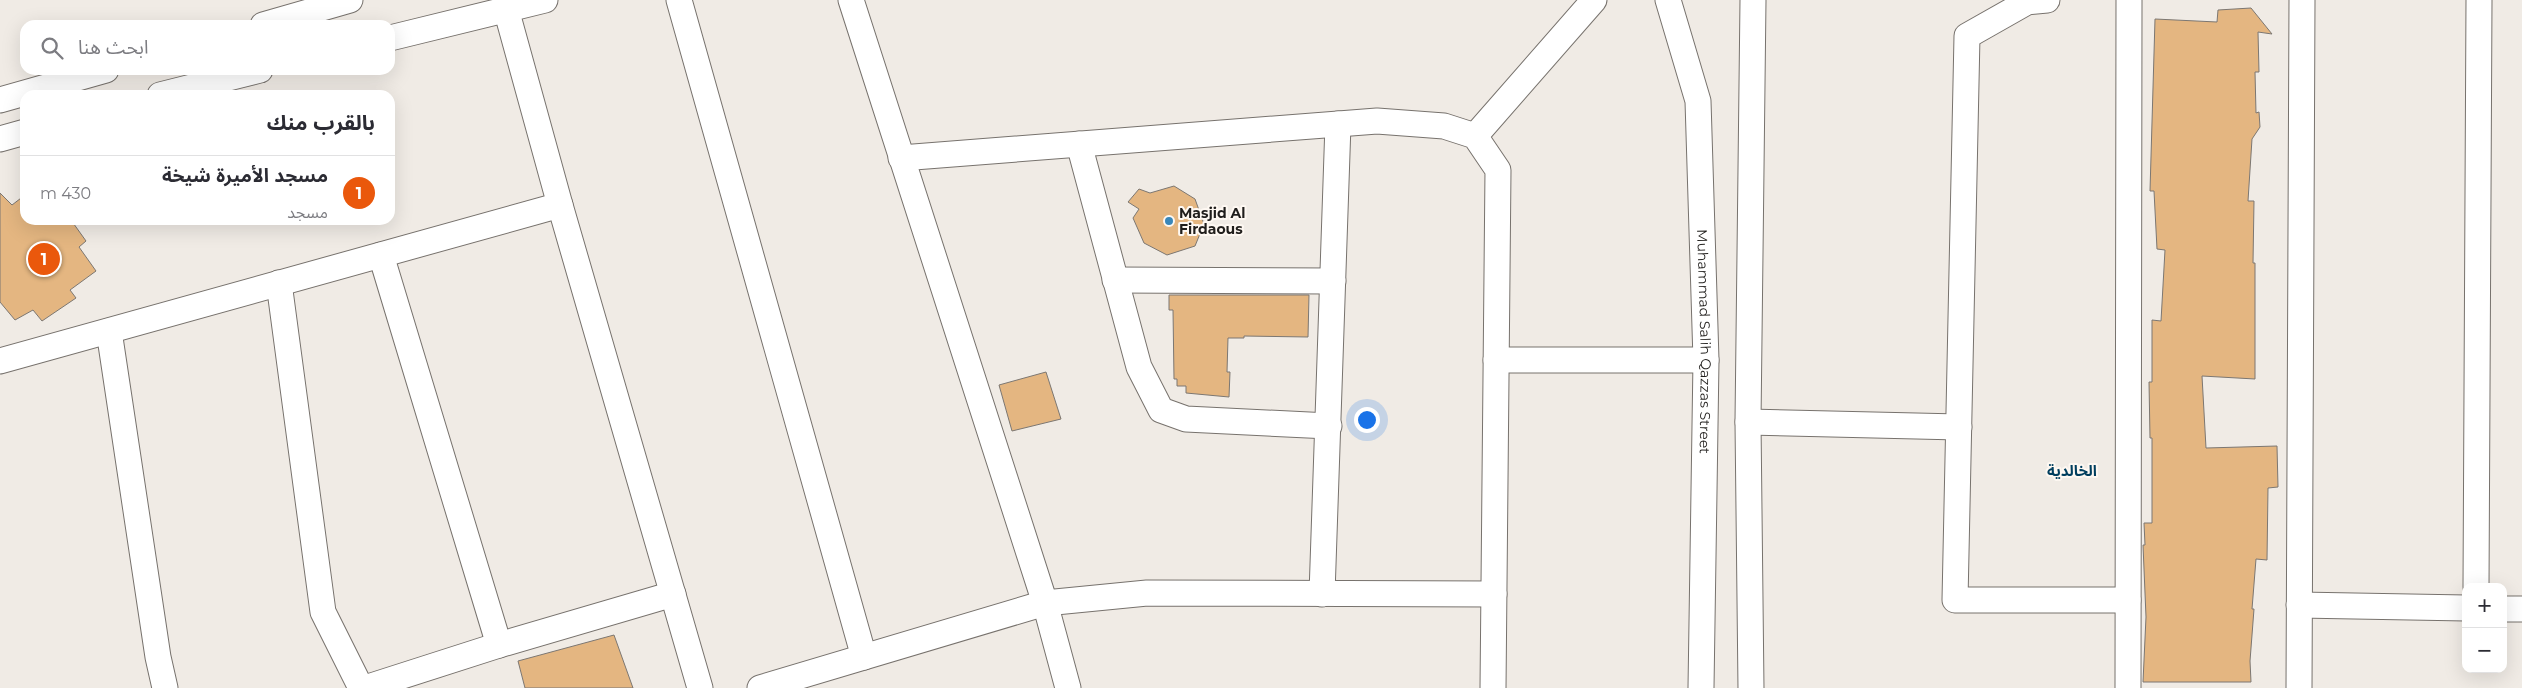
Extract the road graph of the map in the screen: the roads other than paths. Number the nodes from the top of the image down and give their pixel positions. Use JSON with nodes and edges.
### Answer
{"nodes":[{"id":1,"x":350,"y":0,"type":"edge"},
{"id":2,"x":545,"y":0,"type":"edge"},
{"id":3,"x":679,"y":0,"type":"edge"},
{"id":4,"x":851,"y":0,"type":"edge"},
{"id":5,"x":1594,"y":0,"type":"edge"},
{"id":6,"x":1668,"y":0,"type":"edge"},
{"id":7,"x":1752,"y":0,"type":"edge"},
{"id":8,"x":2047,"y":0,"type":"edge"},
{"id":9,"x":2129,"y":0,"type":"edge"},
{"id":10,"x":2302,"y":0,"type":"edge"},
{"id":11,"x":2479,"y":0,"type":"edge"},
{"id":12,"x":506,"y":9,"type":"junction"},
{"id":13,"x":280,"y":20,"type":"edge"},
{"id":14,"x":395,"y":37,"type":"edge"},
{"id":15,"x":88,"y":75,"type":"edge"},
{"id":16,"x":240,"y":75,"type":"edge"},
{"id":17,"x":35,"y":90,"type":"edge"},
{"id":18,"x":180,"y":90,"type":"edge"},
{"id":19,"x":20,"y":94,"type":"edge"},
{"id":20,"x":0,"y":100,"type":"edge"},
{"id":21,"x":1338,"y":124,"type":"junction"},
{"id":22,"x":20,"y":133,"type":"edge"},
{"id":23,"x":1475,"y":136,"type":"junction"},
{"id":24,"x":0,"y":139,"type":"edge"},
{"id":25,"x":1078,"y":144,"type":"junction"},
{"id":26,"x":901,"y":158,"type":"junction"},
{"id":27,"x":560,"y":205,"type":"junction"},
{"id":28,"x":381,"y":255,"type":"junction"},
{"id":29,"x":1115,"y":280,"type":"junction"},
{"id":30,"x":1333,"y":281,"type":"junction"},
{"id":31,"x":279,"y":283,"type":"junction"},
{"id":32,"x":109,"y":330,"type":"junction"},
{"id":33,"x":1496,"y":360,"type":"junction"},
{"id":34,"x":1706,"y":360,"type":"junction"},
{"id":35,"x":0,"y":361,"type":"edge"},
{"id":36,"x":1748,"y":422,"type":"junction"},
{"id":37,"x":1329,"y":426,"type":"junction"},
{"id":38,"x":1959,"y":427,"type":"junction"},
{"id":39,"x":2476,"y":583,"type":"edge"},
{"id":40,"x":673,"y":594,"type":"junction"},
{"id":41,"x":1322,"y":594,"type":"junction"},
{"id":42,"x":1494,"y":594,"type":"junction"},
{"id":43,"x":2128,"y":600,"type":"junction"},
{"id":44,"x":1044,"y":603,"type":"junction"},
{"id":45,"x":2299,"y":604,"type":"junction"},
{"id":46,"x":2462,"y":608,"type":"edge"},
{"id":47,"x":2507,"y":609,"type":"edge"},
{"id":48,"x":2522,"y":609,"type":"edge"},
{"id":49,"x":499,"y":645,"type":"junction"},
{"id":50,"x":864,"y":657,"type":"junction"},
{"id":51,"x":165,"y":688,"type":"edge"},
{"id":52,"x":363,"y":688,"type":"edge"},
{"id":53,"x":700,"y":688,"type":"edge"},
{"id":54,"x":760,"y":688,"type":"edge"},
{"id":55,"x":1068,"y":688,"type":"edge"},
{"id":56,"x":1493,"y":688,"type":"edge"},
{"id":57,"x":1701,"y":688,"type":"edge"},
{"id":58,"x":1752,"y":688,"type":"edge"},
{"id":59,"x":2128,"y":688,"type":"edge"},
{"id":60,"x":2299,"y":688,"type":"edge"}],
"edges":[{"from":1,"to":13,"type":"street"},
{"from":2,"to":12,"type":"street"},
{"from":3,"to":50,"type":"street"},
{"from":4,"to":26,"type":"street"},
{"from":5,"to":23,"type":"street"},
{"from":6,"to":34,"type":"street","name":"Muhammad Salih Qazzas Street"},
{"from":7,"to":36,"type":"street"},
{"from":8,"to":38,"type":"street"},
{"from":9,"to":43,"type":"street"},
{"from":10,"to":45,"type":"street"},
{"from":11,"to":39,"type":"street"},
{"from":12,"to":14,"type":"street"},
{"from":12,"to":27,"type":"street"},
{"from":15,"to":17,"type":"street"},
{"from":16,"to":18,"type":"street"},
{"from":19,"to":20,"type":"street"},
{"from":21,"to":23,"type":"street"},
{"from":21,"to":25,"type":"street"},
{"from":21,"to":30,"type":"street"},
{"from":22,"to":24,"type":"street"},
{"from":23,"to":33,"type":"street"},
{"from":25,"to":26,"type":"street"},
{"from":25,"to":29,"type":"street"},
{"from":26,"to":44,"type":"street"},
{"from":27,"to":28,"type":"street"},
{"from":27,"to":40,"type":"street"},
{"from":28,"to":31,"type":"street"},
{"from":28,"to":49,"type":"street"},
{"from":29,"to":30,"type":"street"},
{"from":29,"to":37,"type":"street"},
{"from":30,"to":37,"type":"street"},
{"from":31,"to":32,"type":"street"},
{"from":31,"to":52,"type":"street"},
{"from":32,"to":35,"type":"street"},
{"from":32,"to":51,"type":"street"},
{"from":33,"to":34,"type":"street"},
{"from":33,"to":42,"type":"street"},
{"from":34,"to":57,"type":"street","name":"Muhammad Salih Qazzas Street"},
{"from":36,"to":38,"type":"street"},
{"from":36,"to":58,"type":"street"},
{"from":37,"to":41,"type":"street"},
{"from":38,"to":43,"type":"street"},
{"from":40,"to":49,"type":"street"},
{"from":40,"to":53,"type":"street"},
{"from":41,"to":42,"type":"street"},
{"from":41,"to":44,"type":"street"},
{"from":42,"to":56,"type":"street"},
{"from":43,"to":59,"type":"street"},
{"from":44,"to":50,"type":"street"},
{"from":44,"to":55,"type":"street"},
{"from":45,"to":46,"type":"street"},
{"from":45,"to":60,"type":"street"},
{"from":47,"to":48,"type":"street"},
{"from":49,"to":52,"type":"street"},
{"from":50,"to":54,"type":"street"}]}
